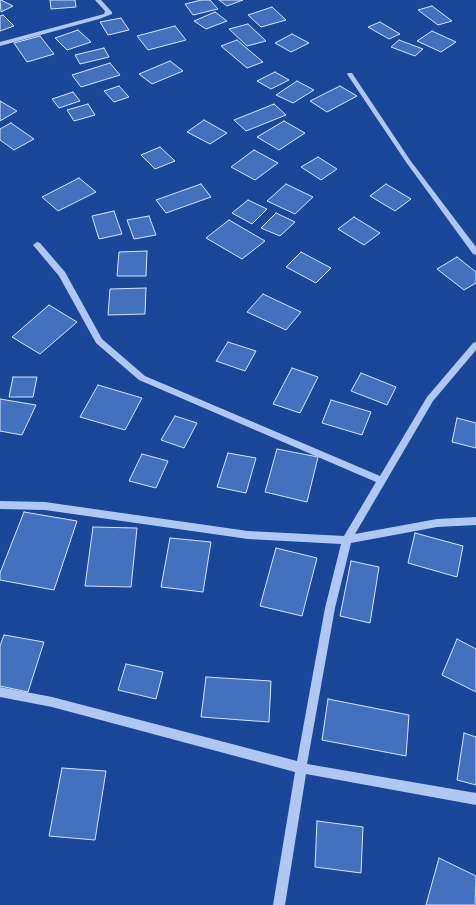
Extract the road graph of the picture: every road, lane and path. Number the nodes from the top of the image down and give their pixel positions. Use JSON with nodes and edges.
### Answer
{"nodes":[{"id":1,"x":98,"y":0,"type":"edge"},
{"id":2,"x":0,"y":44,"type":"edge"},
{"id":3,"x":350,"y":74,"type":"dead end"},
{"id":4,"x":37,"y":245,"type":"dead end"},
{"id":5,"x":476,"y":252,"type":"edge"},
{"id":6,"x":476,"y":345,"type":"edge"},
{"id":7,"x":383,"y":481,"type":"junction"},
{"id":8,"x":0,"y":505,"type":"edge"},
{"id":9,"x":476,"y":520,"type":"edge"},
{"id":10,"x":347,"y":540,"type":"junction"},
{"id":11,"x":0,"y":692,"type":"edge"},
{"id":12,"x":301,"y":768,"type":"junction"},
{"id":13,"x":476,"y":799,"type":"edge"},
{"id":14,"x":279,"y":905,"type":"edge"}],
"edges":[{"from":1,"to":2,"type":"street"},
{"from":3,"to":5,"type":"street"},
{"from":4,"to":7,"type":"street"},
{"from":6,"to":7,"type":"street"},
{"from":7,"to":10,"type":"street"},
{"from":8,"to":10,"type":"street"},
{"from":9,"to":10,"type":"street"},
{"from":10,"to":12,"type":"street"},
{"from":11,"to":12,"type":"street"},
{"from":12,"to":13,"type":"street"},
{"from":12,"to":14,"type":"street"}]}
